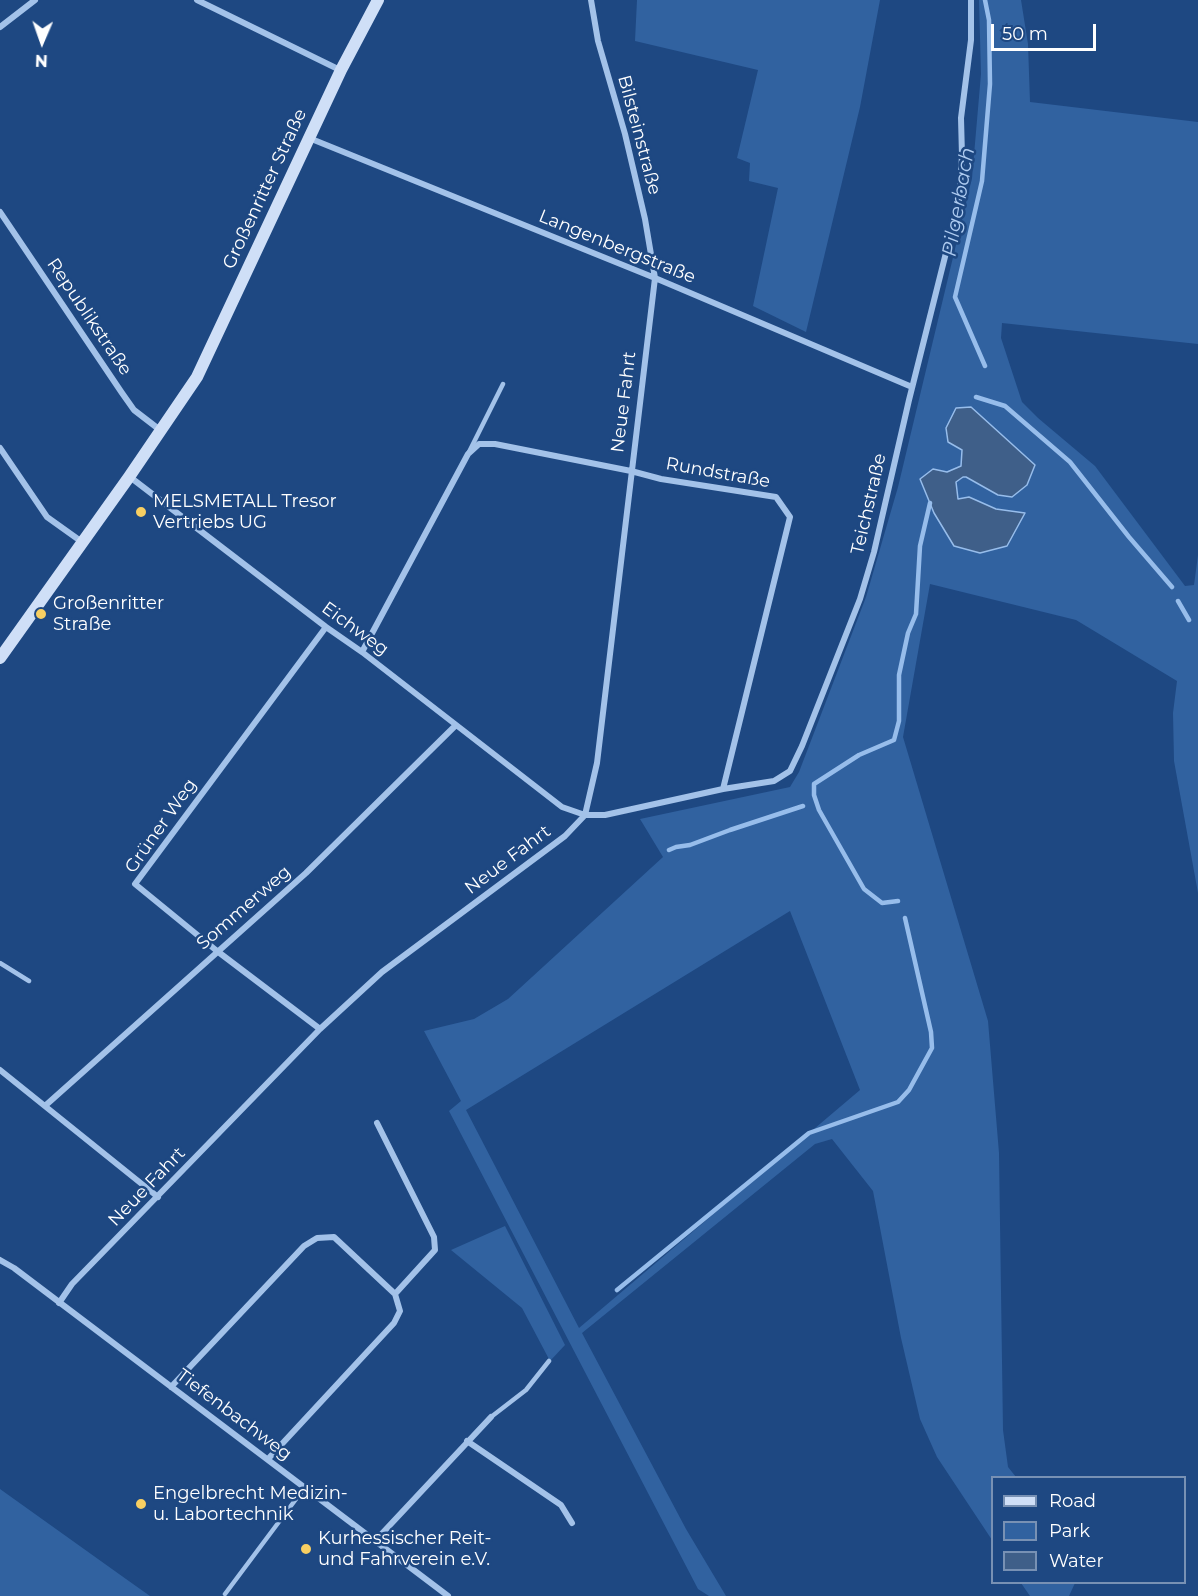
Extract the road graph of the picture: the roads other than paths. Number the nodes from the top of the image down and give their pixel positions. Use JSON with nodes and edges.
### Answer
{"nodes":[{"id":1,"x":35,"y":0,"type":"edge"},
{"id":2,"x":197,"y":0,"type":"edge"},
{"id":3,"x":378,"y":0,"type":"edge"},
{"id":4,"x":591,"y":0,"type":"edge"},
{"id":5,"x":971,"y":0,"type":"edge"},
{"id":6,"x":0,"y":27,"type":"edge"},
{"id":7,"x":341,"y":70,"type":"junction"},
{"id":8,"x":309,"y":138,"type":"junction"},
{"id":9,"x":0,"y":212,"type":"edge"},
{"id":10,"x":655,"y":278,"type":"junction"},
{"id":11,"x":503,"y":384,"type":"dead end"},
{"id":12,"x":912,"y":387,"type":"junction"},
{"id":13,"x":161,"y":430,"type":"junction"},
{"id":14,"x":0,"y":448,"type":"edge"},
{"id":15,"x":468,"y":454,"type":"junction"},
{"id":16,"x":631,"y":471,"type":"junction"},
{"id":17,"x":129,"y":477,"type":"junction"},
{"id":18,"x":82,"y":542,"type":"junction"},
{"id":19,"x":326,"y":627,"type":"junction"},
{"id":20,"x":362,"y":652,"type":"junction"},
{"id":21,"x":0,"y":658,"type":"edge"},
{"id":22,"x":456,"y":725,"type":"junction"},
{"id":23,"x":723,"y":789,"type":"junction"},
{"id":24,"x":562,"y":807,"type":"joint"},
{"id":25,"x":585,"y":815,"type":"junction"},
{"id":26,"x":217,"y":951,"type":"junction"},
{"id":27,"x":0,"y":963,"type":"edge"},
{"id":28,"x":29,"y":981,"type":"dead end"},
{"id":29,"x":320,"y":1029,"type":"junction"},
{"id":30,"x":0,"y":1070,"type":"edge"},
{"id":31,"x":46,"y":1106,"type":"junction"},
{"id":32,"x":377,"y":1123,"type":"dead end"},
{"id":33,"x":158,"y":1197,"type":"junction"},
{"id":34,"x":0,"y":1260,"type":"edge"},
{"id":35,"x":395,"y":1294,"type":"junction"},
{"id":36,"x":59,"y":1303,"type":"junction"},
{"id":37,"x":549,"y":1361,"type":"dead end"},
{"id":38,"x":171,"y":1387,"type":"junction"},
{"id":39,"x":491,"y":1417,"type":"joint"},
{"id":40,"x":467,"y":1442,"type":"junction"},
{"id":41,"x":268,"y":1459,"type":"junction"},
{"id":42,"x":305,"y":1487,"type":"junction"},
{"id":43,"x":572,"y":1523,"type":"dead end"},
{"id":44,"x":375,"y":1541,"type":"junction"},
{"id":45,"x":225,"y":1594,"type":"dead end"},
{"id":46,"x":448,"y":1596,"type":"edge"}],
"edges":[{"from":1,"to":6,"type":"street"},
{"from":2,"to":7,"type":"street"},
{"from":3,"to":7,"type":"main road","name":"Großenritter Straße"},
{"from":4,"to":10,"type":"street","name":"Bilsteinstraße"},
{"from":5,"to":12,"type":"street","name":"Teichstraße"},
{"from":7,"to":8,"type":"main road","name":"Großenritter Straße"},
{"from":8,"to":10,"type":"street","name":"Langenbergstraße"},
{"from":8,"to":13,"type":"main road","name":"Großenritter Straße"},
{"from":9,"to":13,"type":"street","name":"Republikstraße"},
{"from":10,"to":12,"type":"street","name":"Langenbergstraße"},
{"from":10,"to":16,"type":"street","name":"Neue Fahrt"},
{"from":11,"to":15,"type":"lane"},
{"from":12,"to":23,"type":"street","name":"Teichstraße"},
{"from":13,"to":17,"type":"main road","name":"Großenritter Straße"},
{"from":14,"to":18,"type":"street"},
{"from":15,"to":16,"type":"street","name":"Rundstraße"},
{"from":15,"to":20,"type":"street"},
{"from":16,"to":23,"type":"street","name":"Rundstraße"},
{"from":16,"to":25,"type":"street","name":"Neue Fahrt"},
{"from":17,"to":18,"type":"main road","name":"Großenritter Straße"},
{"from":17,"to":19,"type":"street","name":"Eichweg"},
{"from":18,"to":21,"type":"main road","name":"Großenritter Straße"},
{"from":19,"to":20,"type":"street","name":"Eichweg"},
{"from":19,"to":26,"type":"street","name":"Grüner Weg"},
{"from":20,"to":22,"type":"street","name":"Eichweg"},
{"from":22,"to":24,"type":"street","name":"Eichweg"},
{"from":22,"to":26,"type":"street","name":"Sommerweg"},
{"from":23,"to":25,"type":"street","name":"Teichstraße"},
{"from":24,"to":25,"type":"street","name":"Teichstraße"},
{"from":25,"to":29,"type":"street","name":"Neue Fahrt"},
{"from":26,"to":29,"type":"street","name":"Grüner Weg"},
{"from":26,"to":31,"type":"street","name":"Sommerweg"},
{"from":27,"to":28,"type":"lane"},
{"from":29,"to":33,"type":"street","name":"Neue Fahrt"},
{"from":30,"to":31,"type":"street"},
{"from":31,"to":33,"type":"street"},
{"from":32,"to":35,"type":"street"},
{"from":33,"to":36,"type":"street","name":"Neue Fahrt"},
{"from":34,"to":36,"type":"street","name":"Tiefenbachweg"},
{"from":35,"to":38,"type":"street"},
{"from":35,"to":41,"type":"street"},
{"from":36,"to":38,"type":"street","name":"Tiefenbachweg"},
{"from":37,"to":39,"type":"lane"},
{"from":38,"to":41,"type":"street","name":"Tiefenbachweg"},
{"from":39,"to":40,"type":"street"},
{"from":40,"to":43,"type":"street"},
{"from":40,"to":44,"type":"street"},
{"from":41,"to":42,"type":"street","name":"Tiefenbachweg"},
{"from":42,"to":44,"type":"street","name":"Tiefenbachweg"},
{"from":42,"to":45,"type":"lane"},
{"from":44,"to":46,"type":"street","name":"Tiefenbachweg"}]}
